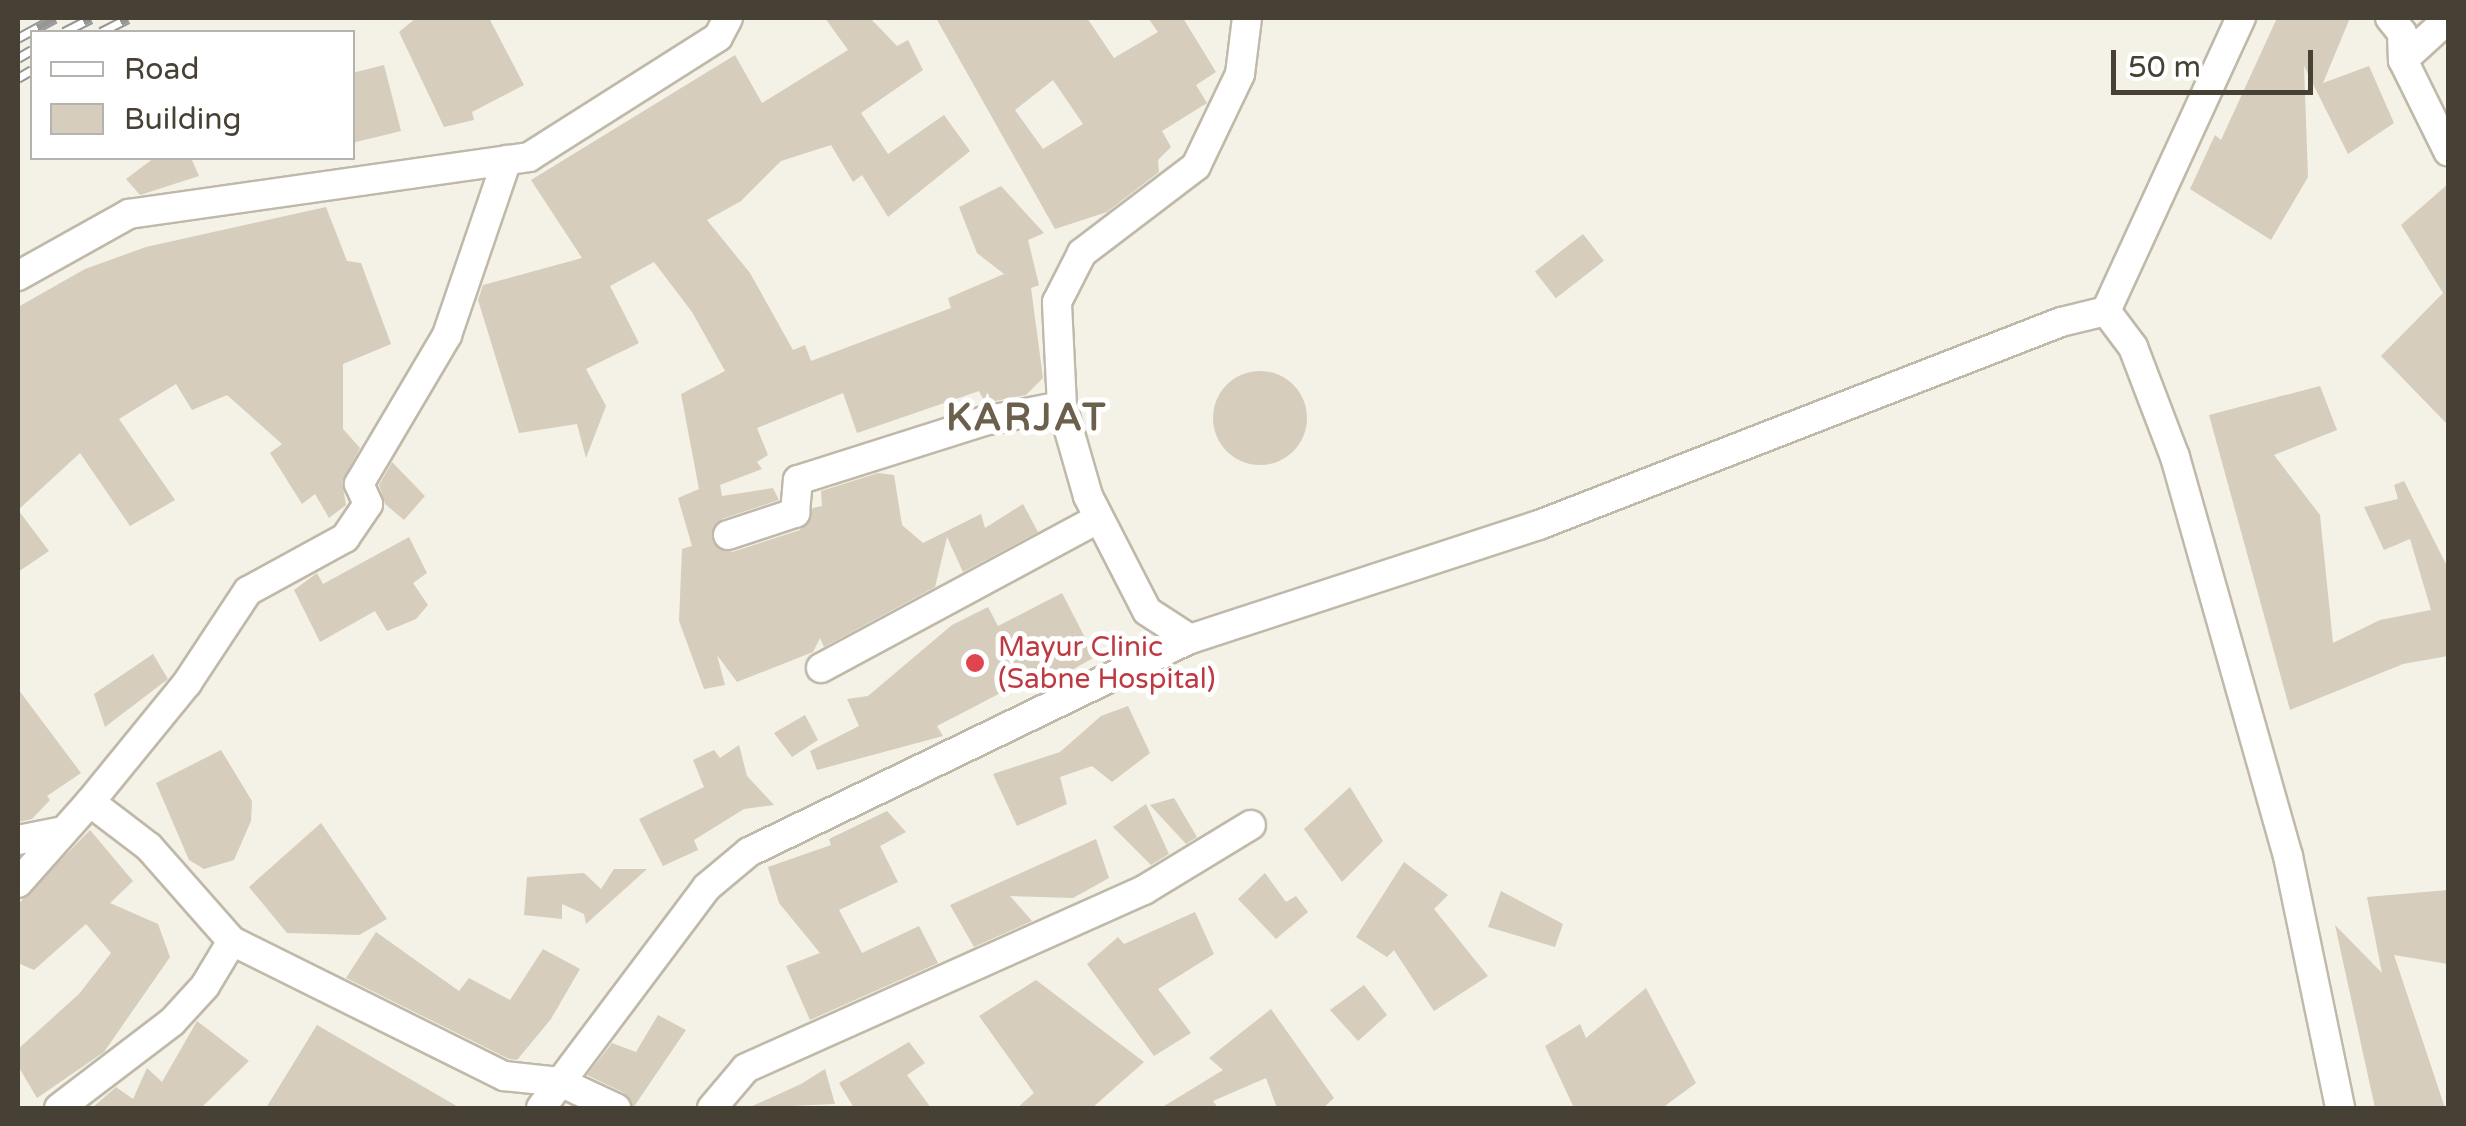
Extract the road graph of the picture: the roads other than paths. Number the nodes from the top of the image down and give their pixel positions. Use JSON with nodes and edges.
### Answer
{"nodes":[{"id":1,"x":728,"y":18,"type":"edge"},
{"id":2,"x":1248,"y":18,"type":"edge"},
{"id":3,"x":2241,"y":18,"type":"edge"},
{"id":4,"x":2390,"y":18,"type":"edge"},
{"id":5,"x":2448,"y":19,"type":"edge"},
{"id":6,"x":2403,"y":60,"type":"junction"},
{"id":7,"x":2448,"y":152,"type":"edge"},
{"id":8,"x":506,"y":160,"type":"junction"},
{"id":9,"x":18,"y":276,"type":"edge"},
{"id":10,"x":2106,"y":312,"type":"junction"},
{"id":11,"x":1062,"y":406,"type":"junction"},
{"id":12,"x":1098,"y":519,"type":"junction"},
{"id":13,"x":728,"y":535,"type":"dead end"},
{"id":14,"x":1190,"y":639,"type":"junction"},
{"id":15,"x":821,"y":668,"type":"dead end"},
{"id":16,"x":90,"y":802,"type":"junction"},
{"id":17,"x":1251,"y":825,"type":"dead end"},
{"id":18,"x":58,"y":832,"type":"junction"},
{"id":19,"x":18,"y":840,"type":"edge"},
{"id":20,"x":18,"y":884,"type":"edge"},
{"id":21,"x":232,"y":941,"type":"junction"},
{"id":22,"x":560,"y":1082,"type":"junction"},
{"id":23,"x":59,"y":1108,"type":"edge"},
{"id":24,"x":540,"y":1108,"type":"edge"},
{"id":25,"x":616,"y":1108,"type":"edge"},
{"id":26,"x":712,"y":1108,"type":"edge"},
{"id":27,"x":2340,"y":1108,"type":"edge"}],
"edges":[{"from":1,"to":8,"type":"street"},
{"from":2,"to":11,"type":"street"},
{"from":3,"to":10,"type":"street"},
{"from":4,"to":6,"type":"street"},
{"from":5,"to":6,"type":"street"},
{"from":6,"to":7,"type":"street"},
{"from":8,"to":9,"type":"street"},
{"from":8,"to":16,"type":"street"},
{"from":10,"to":14,"type":"street"},
{"from":10,"to":27,"type":"street"},
{"from":11,"to":12,"type":"street"},
{"from":11,"to":13,"type":"street"},
{"from":12,"to":14,"type":"street"},
{"from":12,"to":15,"type":"street"},
{"from":14,"to":22,"type":"street"},
{"from":16,"to":18,"type":"street"},
{"from":16,"to":21,"type":"street"},
{"from":17,"to":26,"type":"street"},
{"from":18,"to":19,"type":"street"},
{"from":18,"to":20,"type":"street"},
{"from":21,"to":22,"type":"street"},
{"from":21,"to":23,"type":"street"},
{"from":22,"to":24,"type":"street"},
{"from":22,"to":25,"type":"street"}]}
